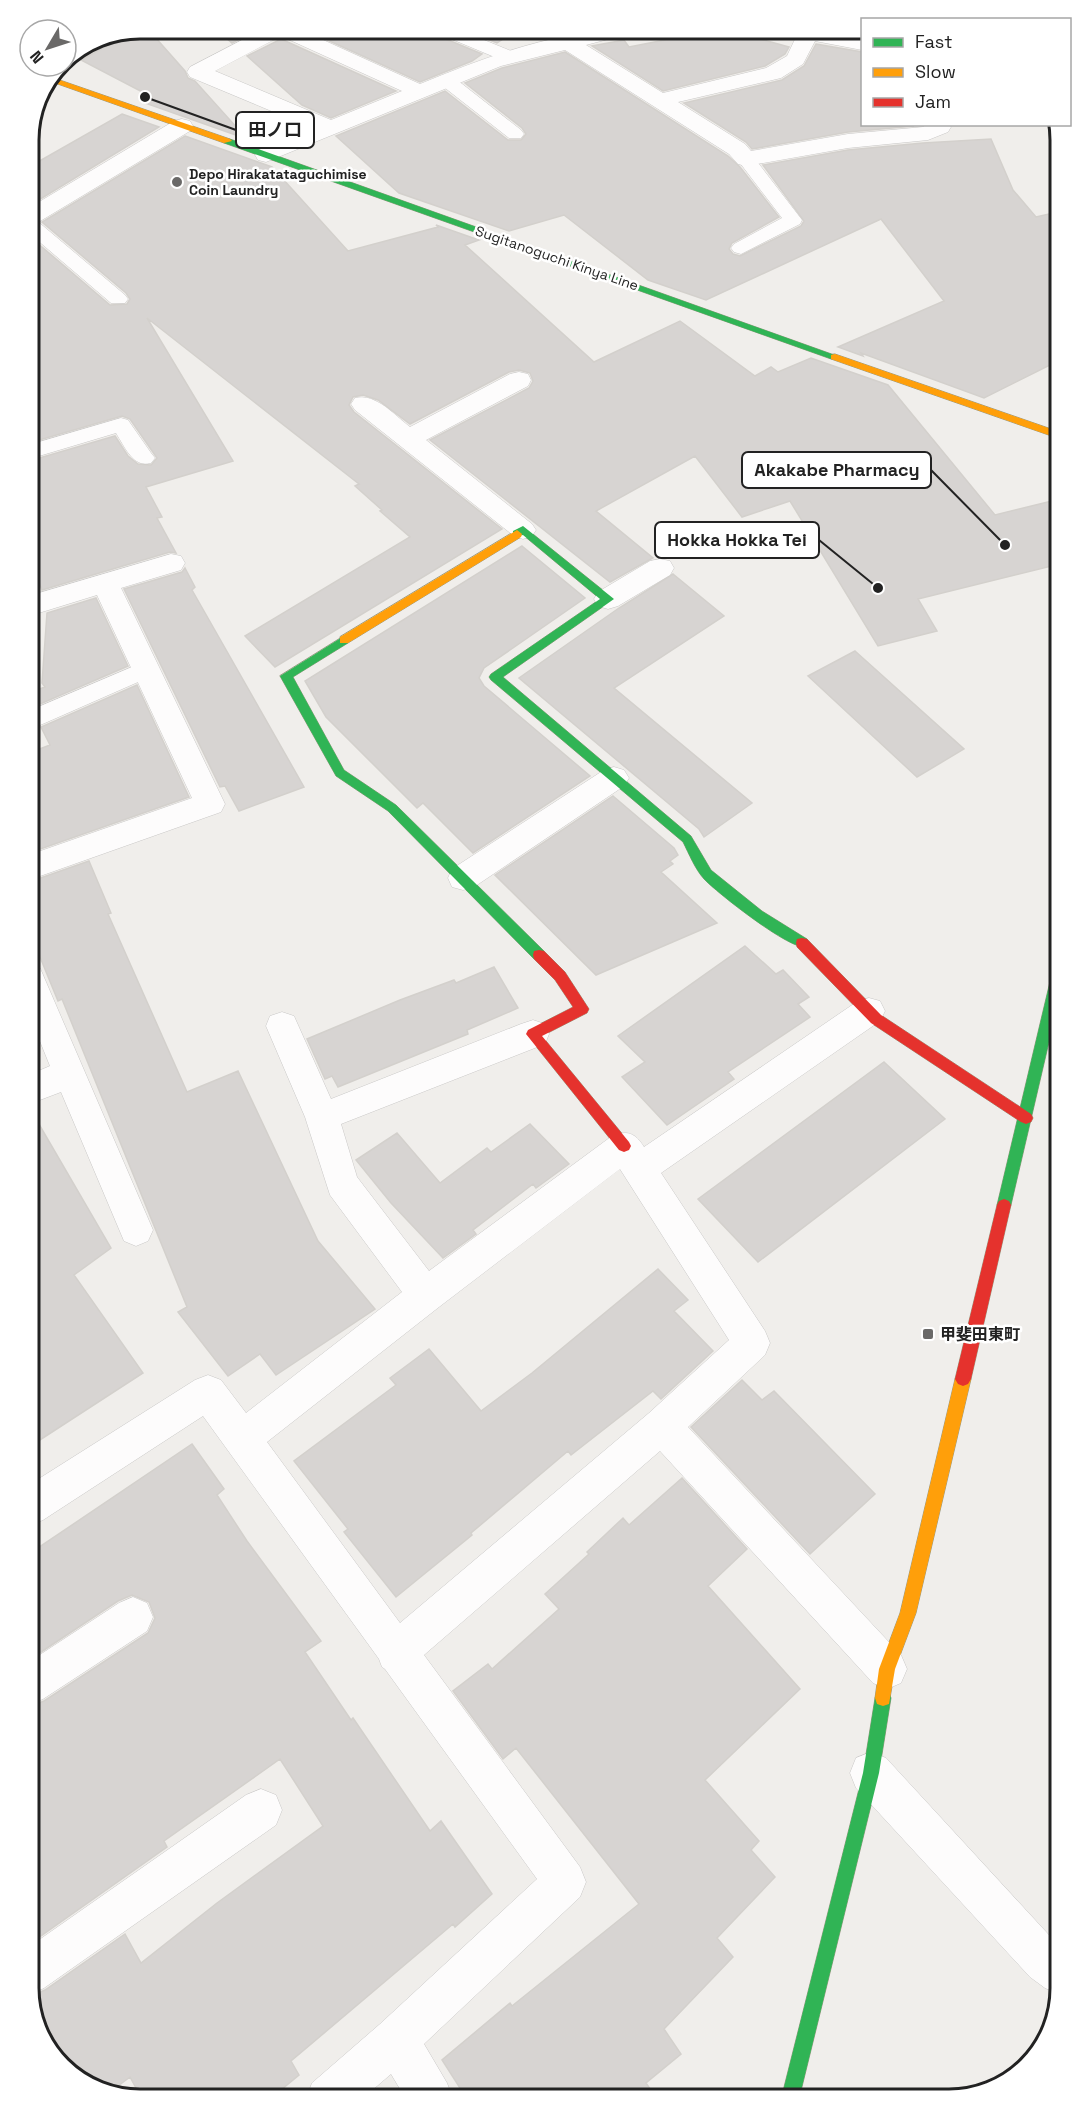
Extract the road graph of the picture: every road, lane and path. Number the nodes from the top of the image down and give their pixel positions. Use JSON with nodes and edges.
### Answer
{"nodes":[{"id":1,"x":260,"y":39,"type":"edge"},
{"id":2,"x":304,"y":39,"type":"edge"},
{"id":3,"x":467,"y":39,"type":"edge"},
{"id":4,"x":588,"y":39,"type":"edge"},
{"id":5,"x":800,"y":39,"type":"edge"},
{"id":6,"x":841,"y":39,"type":"edge"},
{"id":7,"x":570,"y":44,"type":"junction"},
{"id":8,"x":861,"y":44,"type":"edge"},
{"id":9,"x":510,"y":57,"type":"junction"},
{"id":10,"x":447,"y":80,"type":"junction"},
{"id":11,"x":58,"y":82,"type":"edge"},
{"id":12,"x":419,"y":91,"type":"junction"},
{"id":13,"x":660,"y":99,"type":"junction"},
{"id":14,"x":182,"y":126,"type":"junction"},
{"id":15,"x":939,"y":126,"type":"edge"},
{"id":16,"x":331,"y":128,"type":"junction"},
{"id":17,"x":515,"y":134,"type":"dead end"},
{"id":18,"x":266,"y":155,"type":"junction"},
{"id":19,"x":746,"y":159,"type":"junction"},
{"id":20,"x":39,"y":212,"type":"edge"},
{"id":21,"x":39,"y":232,"type":"edge"},
{"id":22,"x":741,"y":248,"type":"dead end"},
{"id":23,"x":118,"y":299,"type":"dead end"},
{"id":24,"x":519,"y":380,"type":"dead end"},
{"id":25,"x":364,"y":404,"type":"dead end"},
{"id":26,"x":1050,"y":432,"type":"edge"},
{"id":27,"x":408,"y":439,"type":"junction"},
{"id":28,"x":39,"y":449,"type":"edge"},
{"id":29,"x":144,"y":458,"type":"dead end"},
{"id":30,"x":523,"y":530,"type":"junction"},
{"id":31,"x":171,"y":563,"type":"dead end"},
{"id":32,"x":660,"y":568,"type":"dead end"},
{"id":33,"x":105,"y":584,"type":"junction"},
{"id":34,"x":608,"y":599,"type":"junction"},
{"id":35,"x":39,"y":603,"type":"edge"},
{"id":36,"x":146,"y":669,"type":"junction"},
{"id":37,"x":39,"y":717,"type":"edge"},
{"id":38,"x":614,"y":778,"type":"junction"},
{"id":39,"x":39,"y":863,"type":"edge"},
{"id":40,"x":463,"y":878,"type":"junction"},
{"id":41,"x":39,"y":1000,"type":"edge"},
{"id":42,"x":869,"y":1011,"type":"junction"},
{"id":43,"x":1050,"y":1013,"type":"edge"},
{"id":44,"x":282,"y":1026,"type":"dead end"},
{"id":45,"x":533,"y":1034,"type":"junction"},
{"id":46,"x":70,"y":1073,"type":"junction"},
{"id":47,"x":39,"y":1086,"type":"edge"},
{"id":48,"x":322,"y":1117,"type":"junction"},
{"id":49,"x":1026,"y":1118,"type":"junction"},
{"id":50,"x":631,"y":1157,"type":"junction"},
{"id":51,"x":136,"y":1230,"type":"dead end"},
{"id":52,"x":426,"y":1295,"type":"junction"},
{"id":53,"x":662,"y":1426,"type":"junction"},
{"id":54,"x":242,"y":1439,"type":"junction"},
{"id":55,"x":39,"y":1500,"type":"edge"},
{"id":56,"x":134,"y":1617,"type":"dead end"},
{"id":57,"x":396,"y":1653,"type":"junction"},
{"id":58,"x":887,"y":1669,"type":"junction"},
{"id":59,"x":39,"y":1678,"type":"edge"},
{"id":60,"x":871,"y":1773,"type":"junction"},
{"id":61,"x":261,"y":1810,"type":"dead end"},
{"id":62,"x":1050,"y":1961,"type":"edge"},
{"id":63,"x":39,"y":1965,"type":"edge"},
{"id":64,"x":396,"y":2040,"type":"junction"},
{"id":65,"x":340,"y":2089,"type":"edge"},
{"id":66,"x":425,"y":2089,"type":"edge"},
{"id":67,"x":792,"y":2089,"type":"edge"}],
"edges":[{"from":1,"to":16,"type":"street"},
{"from":2,"to":12,"type":"street"},
{"from":3,"to":9,"type":"lane"},
{"from":4,"to":7,"type":"street"},
{"from":5,"to":13,"type":"street"},
{"from":6,"to":8,"type":"street"},
{"from":7,"to":9,"type":"street"},
{"from":7,"to":13,"type":"street"},
{"from":9,"to":10,"type":"street"},
{"from":10,"to":12,"type":"street"},
{"from":10,"to":17,"type":"lane"},
{"from":11,"to":14,"type":"street","name":"Sugitanoguchi Kinya Line"},
{"from":12,"to":16,"type":"street"},
{"from":13,"to":19,"type":"street"},
{"from":14,"to":18,"type":"street","name":"Sugitanoguchi Kinya Line"},
{"from":14,"to":20,"type":"street"},
{"from":15,"to":19,"type":"street"},
{"from":16,"to":18,"type":"street"},
{"from":18,"to":26,"type":"street","name":"Sugitanoguchi Kinya Line"},
{"from":19,"to":22,"type":"lane"},
{"from":21,"to":23,"type":"lane"},
{"from":24,"to":27,"type":"street"},
{"from":25,"to":27,"type":"street"},
{"from":27,"to":30,"type":"street"},
{"from":28,"to":29,"type":"lane"},
{"from":30,"to":34,"type":"street"},
{"from":30,"to":40,"type":"street"},
{"from":31,"to":33,"type":"street"},
{"from":32,"to":34,"type":"street"},
{"from":33,"to":35,"type":"street"},
{"from":33,"to":36,"type":"street"},
{"from":34,"to":38,"type":"street"},
{"from":36,"to":37,"type":"lane"},
{"from":36,"to":39,"type":"street"},
{"from":38,"to":40,"type":"street"},
{"from":38,"to":42,"type":"street"},
{"from":40,"to":45,"type":"street"},
{"from":41,"to":46,"type":"street"},
{"from":42,"to":49,"type":"street"},
{"from":42,"to":50,"type":"street"},
{"from":43,"to":49,"type":"street"},
{"from":44,"to":48,"type":"street"},
{"from":45,"to":48,"type":"street"},
{"from":45,"to":50,"type":"street"},
{"from":46,"to":47,"type":"street"},
{"from":46,"to":51,"type":"street"},
{"from":48,"to":52,"type":"street"},
{"from":49,"to":58,"type":"street"},
{"from":50,"to":52,"type":"street"},
{"from":50,"to":53,"type":"street"},
{"from":52,"to":54,"type":"street"},
{"from":53,"to":57,"type":"street"},
{"from":53,"to":58,"type":"street"},
{"from":54,"to":55,"type":"street"},
{"from":54,"to":57,"type":"street"},
{"from":56,"to":59,"type":"street"},
{"from":57,"to":64,"type":"street"},
{"from":58,"to":60,"type":"street"},
{"from":60,"to":62,"type":"street"},
{"from":60,"to":67,"type":"street"},
{"from":61,"to":63,"type":"street"},
{"from":64,"to":65,"type":"street"},
{"from":64,"to":66,"type":"street"}]}
